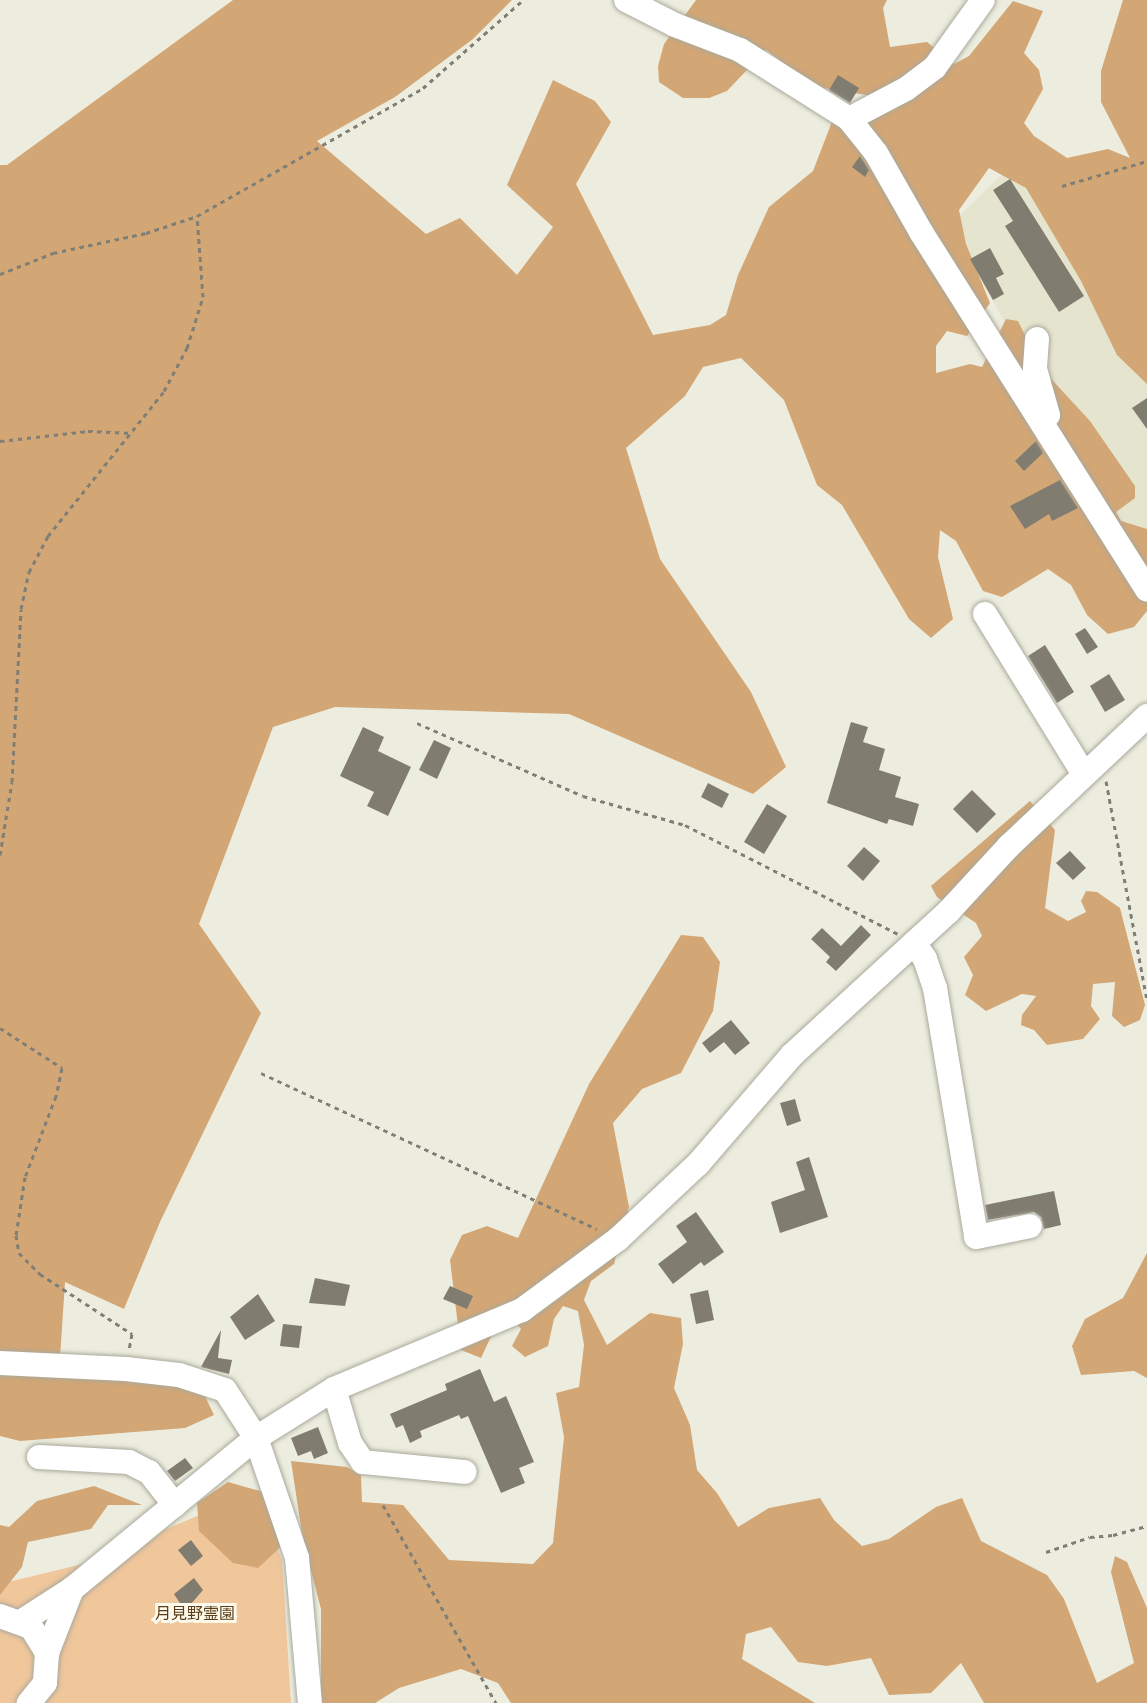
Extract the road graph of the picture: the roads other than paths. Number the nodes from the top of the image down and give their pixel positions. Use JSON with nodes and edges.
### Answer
{"nodes":[{"id":1,"x":626,"y":0,"type":"edge"},
{"id":2,"x":983,"y":0,"type":"edge"},
{"id":3,"x":849,"y":119,"type":"junction"},
{"id":4,"x":1037,"y":339,"type":"dead end"},
{"id":5,"x":1055,"y":441,"type":"junction"},
{"id":6,"x":1147,"y":590,"type":"edge"},
{"id":7,"x":986,"y":614,"type":"dead end"},
{"id":8,"x":1147,"y":716,"type":"edge"},
{"id":9,"x":1084,"y":774,"type":"junction"},
{"id":10,"x":914,"y":943,"type":"junction"},
{"id":11,"x":1030,"y":1226,"type":"dead end"},
{"id":12,"x":0,"y":1363,"type":"edge"},
{"id":13,"x":334,"y":1389,"type":"junction"},
{"id":14,"x":256,"y":1438,"type":"junction"},
{"id":15,"x":39,"y":1457,"type":"dead end"},
{"id":16,"x":465,"y":1472,"type":"dead end"},
{"id":17,"x":175,"y":1505,"type":"junction"},
{"id":18,"x":72,"y":1589,"type":"junction"},
{"id":19,"x":11,"y":1618,"type":"edge"},
{"id":20,"x":46,"y":1653,"type":"junction"},
{"id":21,"x":28,"y":1703,"type":"edge"},
{"id":22,"x":310,"y":1703,"type":"edge"}],
"edges":[{"from":1,"to":3,"type":"street"},
{"from":2,"to":3,"type":"street"},
{"from":3,"to":5,"type":"street"},
{"from":4,"to":5,"type":"street"},
{"from":5,"to":6,"type":"street"},
{"from":7,"to":9,"type":"street"},
{"from":8,"to":9,"type":"street"},
{"from":9,"to":10,"type":"street"},
{"from":10,"to":11,"type":"street"},
{"from":10,"to":13,"type":"street"},
{"from":12,"to":14,"type":"street"},
{"from":13,"to":14,"type":"street"},
{"from":13,"to":16,"type":"street"},
{"from":14,"to":17,"type":"street"},
{"from":14,"to":22,"type":"street"},
{"from":15,"to":17,"type":"street"},
{"from":17,"to":18,"type":"street"},
{"from":18,"to":19,"type":"street"},
{"from":18,"to":20,"type":"street"},
{"from":19,"to":20,"type":"street"},
{"from":20,"to":21,"type":"street"}]}
